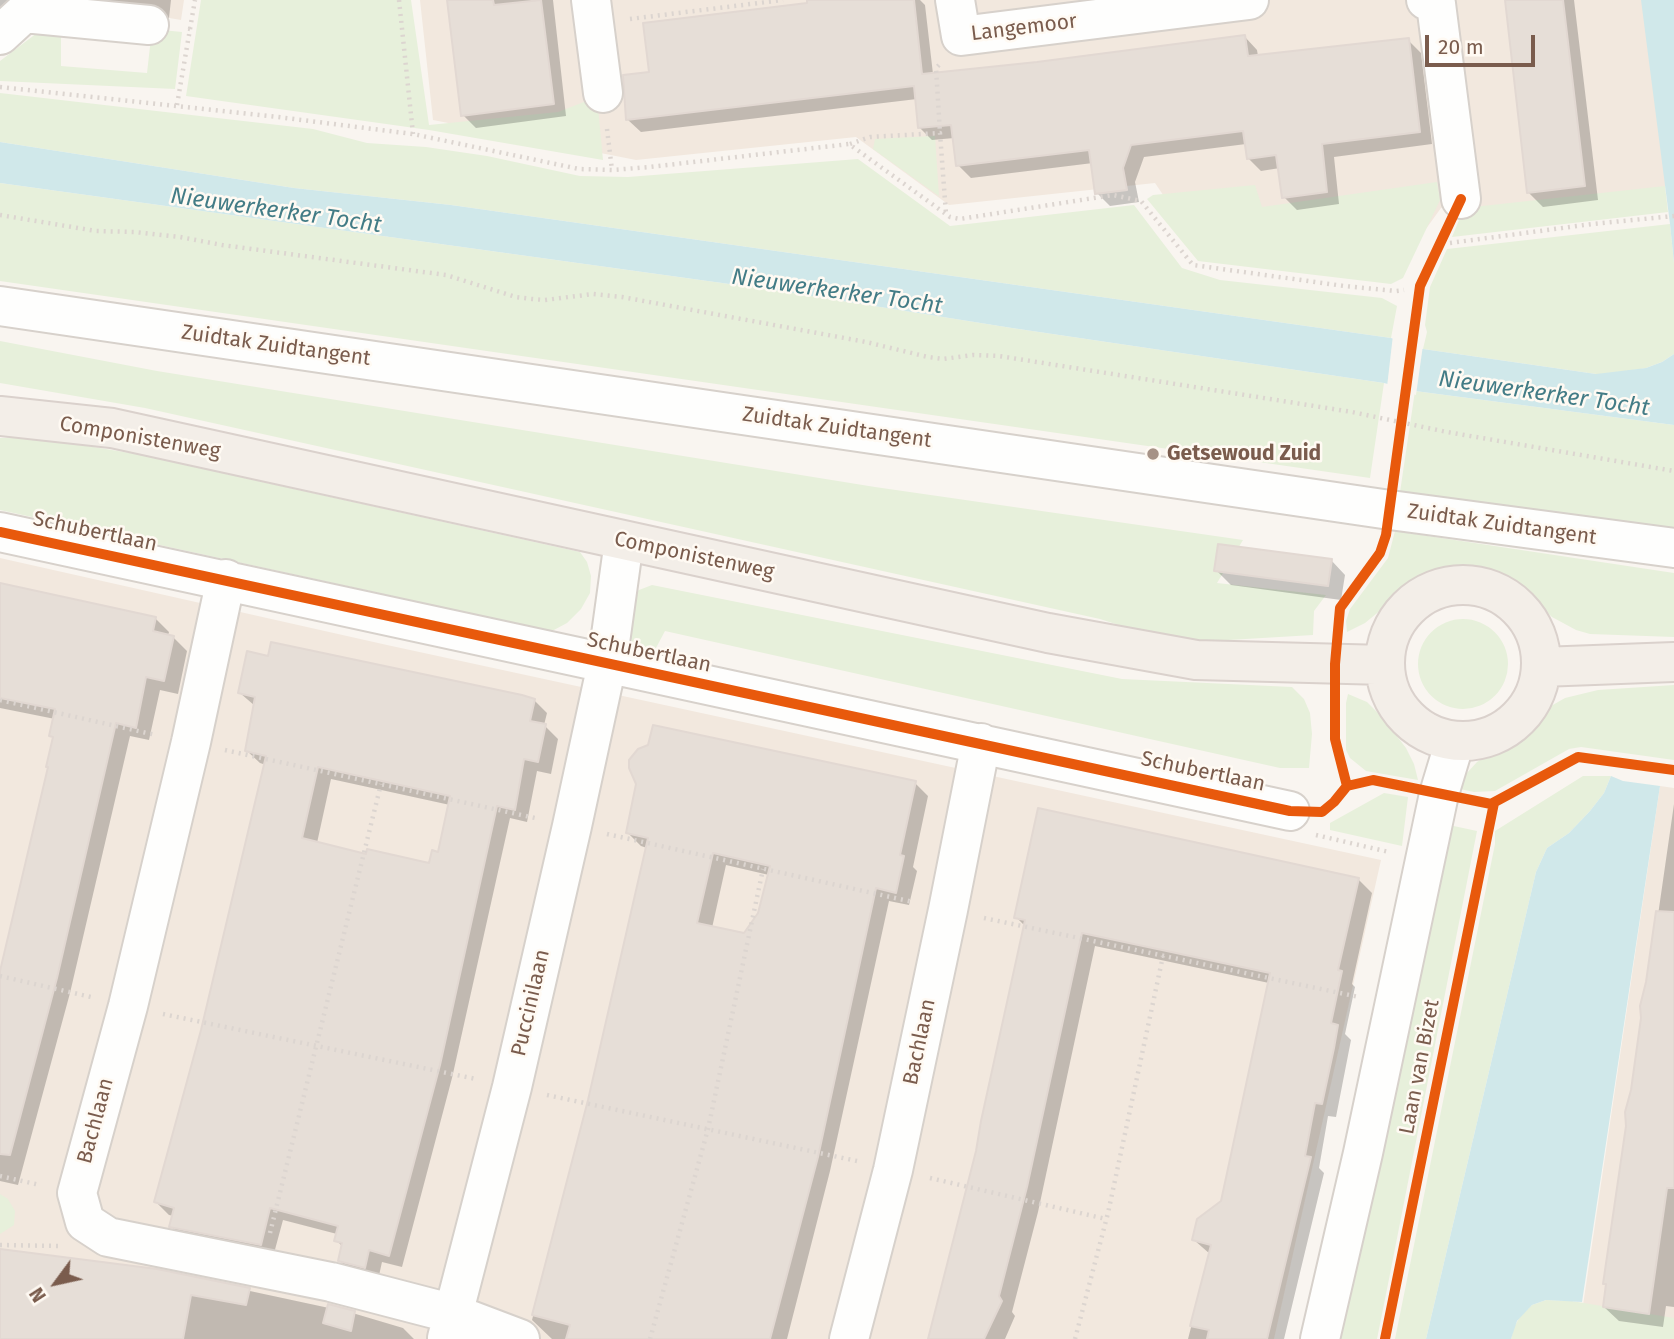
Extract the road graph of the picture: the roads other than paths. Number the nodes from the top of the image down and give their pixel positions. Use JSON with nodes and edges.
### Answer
{"nodes":[{"id":1,"x":1249,"y":0,"type":"edge"},
{"id":2,"x":1426,"y":0,"type":"edge"},
{"id":3,"x":592,"y":12,"type":"edge"},
{"id":4,"x":958,"y":18,"type":"edge"},
{"id":5,"x":149,"y":25,"type":"dead end"},
{"id":6,"x":0,"y":35,"type":"edge"},
{"id":7,"x":603,"y":93,"type":"dead end"},
{"id":8,"x":1461,"y":200,"type":"road end"},
{"id":9,"x":0,"y":306,"type":"edge"},
{"id":10,"x":3,"y":417,"type":"edge"},
{"id":11,"x":0,"y":532,"type":"edge"},
{"id":12,"x":624,"y":541,"type":"junction"},
{"id":13,"x":1674,"y":548,"type":"edge"},
{"id":14,"x":226,"y":579,"type":"junction"},
{"id":15,"x":1674,"y":662,"type":"edge"},
{"id":16,"x":607,"y":664,"type":"junction"},
{"id":17,"x":1385,"y":665,"type":"junction"},
{"id":18,"x":1541,"y":667,"type":"junction"},
{"id":19,"x":1455,"y":741,"type":"junction"},
{"id":20,"x":981,"y":743,"type":"junction"},
{"id":21,"x":1301,"y":823,"type":"road end"},
{"id":22,"x":450,"y":1327,"type":"edge"},
{"id":23,"x":520,"y":1339,"type":"edge"},
{"id":24,"x":849,"y":1339,"type":"edge"},
{"id":25,"x":1320,"y":1339,"type":"edge"}],
"edges":[{"from":1,"to":4,"type":"street","name":"Langemoor"},
{"from":2,"to":8,"type":"street"},
{"from":3,"to":7,"type":"street"},
{"from":5,"to":6,"type":"street"},
{"from":9,"to":13,"type":"street","name":"Zuidtak Zuidtangent"},
{"from":10,"to":12,"type":"main road","name":"Componistenweg"},
{"from":11,"to":14,"type":"street","name":"Schubertlaan"},
{"from":12,"to":16,"type":"street","name":"Schubertlaan"},
{"from":12,"to":17,"type":"main road","name":"Componistenweg"},
{"from":14,"to":16,"type":"street","name":"Schubertlaan"},
{"from":14,"to":22,"type":"street","name":"Bachlaan"},
{"from":15,"to":18,"type":"main road"},
{"from":16,"to":20,"type":"street","name":"Schubertlaan"},
{"from":16,"to":22,"type":"street","name":"Puccinilaan"},
{"from":17,"to":18,"type":"main road"},
{"from":17,"to":19,"type":"main road"},
{"from":18,"to":19,"type":"main road"},
{"from":19,"to":25,"type":"street","name":"Laan van Bizet"},
{"from":20,"to":21,"type":"street","name":"Schubertlaan"},
{"from":20,"to":24,"type":"street","name":"Bachlaan"},
{"from":22,"to":23,"type":"street","name":"Bachlaan"}]}
